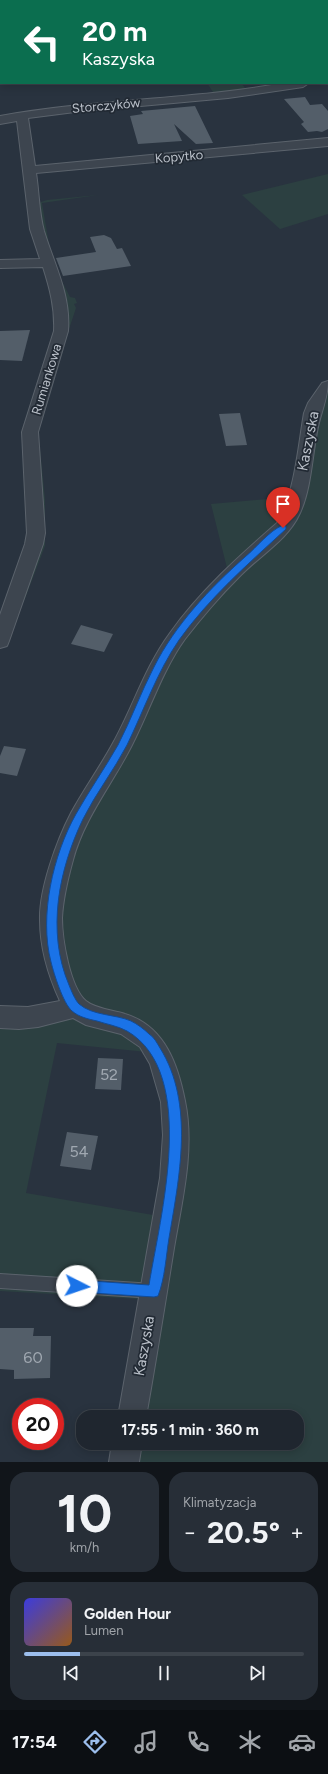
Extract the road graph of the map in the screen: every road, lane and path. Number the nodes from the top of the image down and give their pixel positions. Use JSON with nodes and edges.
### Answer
{"nodes":[{"id":1,"x":205,"y":84,"type":"edge"},
{"id":2,"x":296,"y":84,"type":"edge"},
{"id":3,"x":213,"y":96,"type":"junction"},
{"id":4,"x":20,"y":115,"type":"junction"},
{"id":5,"x":0,"y":120,"type":"edge"},
{"id":6,"x":328,"y":142,"type":"edge"},
{"id":7,"x":29,"y":170,"type":"junction"},
{"id":8,"x":48,"y":263,"type":"junction"},
{"id":9,"x":0,"y":264,"type":"edge"},
{"id":10,"x":328,"y":386,"type":"edge"},
{"id":11,"x":0,"y":641,"type":"edge"},
{"id":12,"x":74,"y":1007,"type":"junction"},
{"id":13,"x":0,"y":1017,"type":"edge"},
{"id":14,"x":0,"y":1281,"type":"edge"},
{"id":15,"x":154,"y":1291,"type":"junction"},
{"id":16,"x":133,"y":1410,"type":"edge"},
{"id":17,"x":126,"y":1450,"type":"edge"},
{"id":18,"x":124,"y":1462,"type":"edge"}],
"edges":[{"from":1,"to":3,"type":"street"},
{"from":2,"to":3,"type":"street","name":"Storczyków"},
{"from":3,"to":4,"type":"street","name":"Storczyków"},
{"from":4,"to":5,"type":"street","name":"Storczyków"},
{"from":4,"to":7,"type":"street","name":"Rumiankowa"},
{"from":6,"to":7,"type":"street","name":"Kopytko"},
{"from":7,"to":8,"type":"street","name":"Rumiankowa"},
{"from":8,"to":9,"type":"street"},
{"from":8,"to":11,"type":"street","name":"Rumiankowa"},
{"from":10,"to":12,"type":"street","name":"Kaszyska"},
{"from":12,"to":13,"type":"street"},
{"from":12,"to":15,"type":"street","name":"Kaszyska"},
{"from":14,"to":15,"type":"lane"},
{"from":15,"to":16,"type":"street","name":"Kaszyska"},
{"from":17,"to":18,"type":"street"}]}
